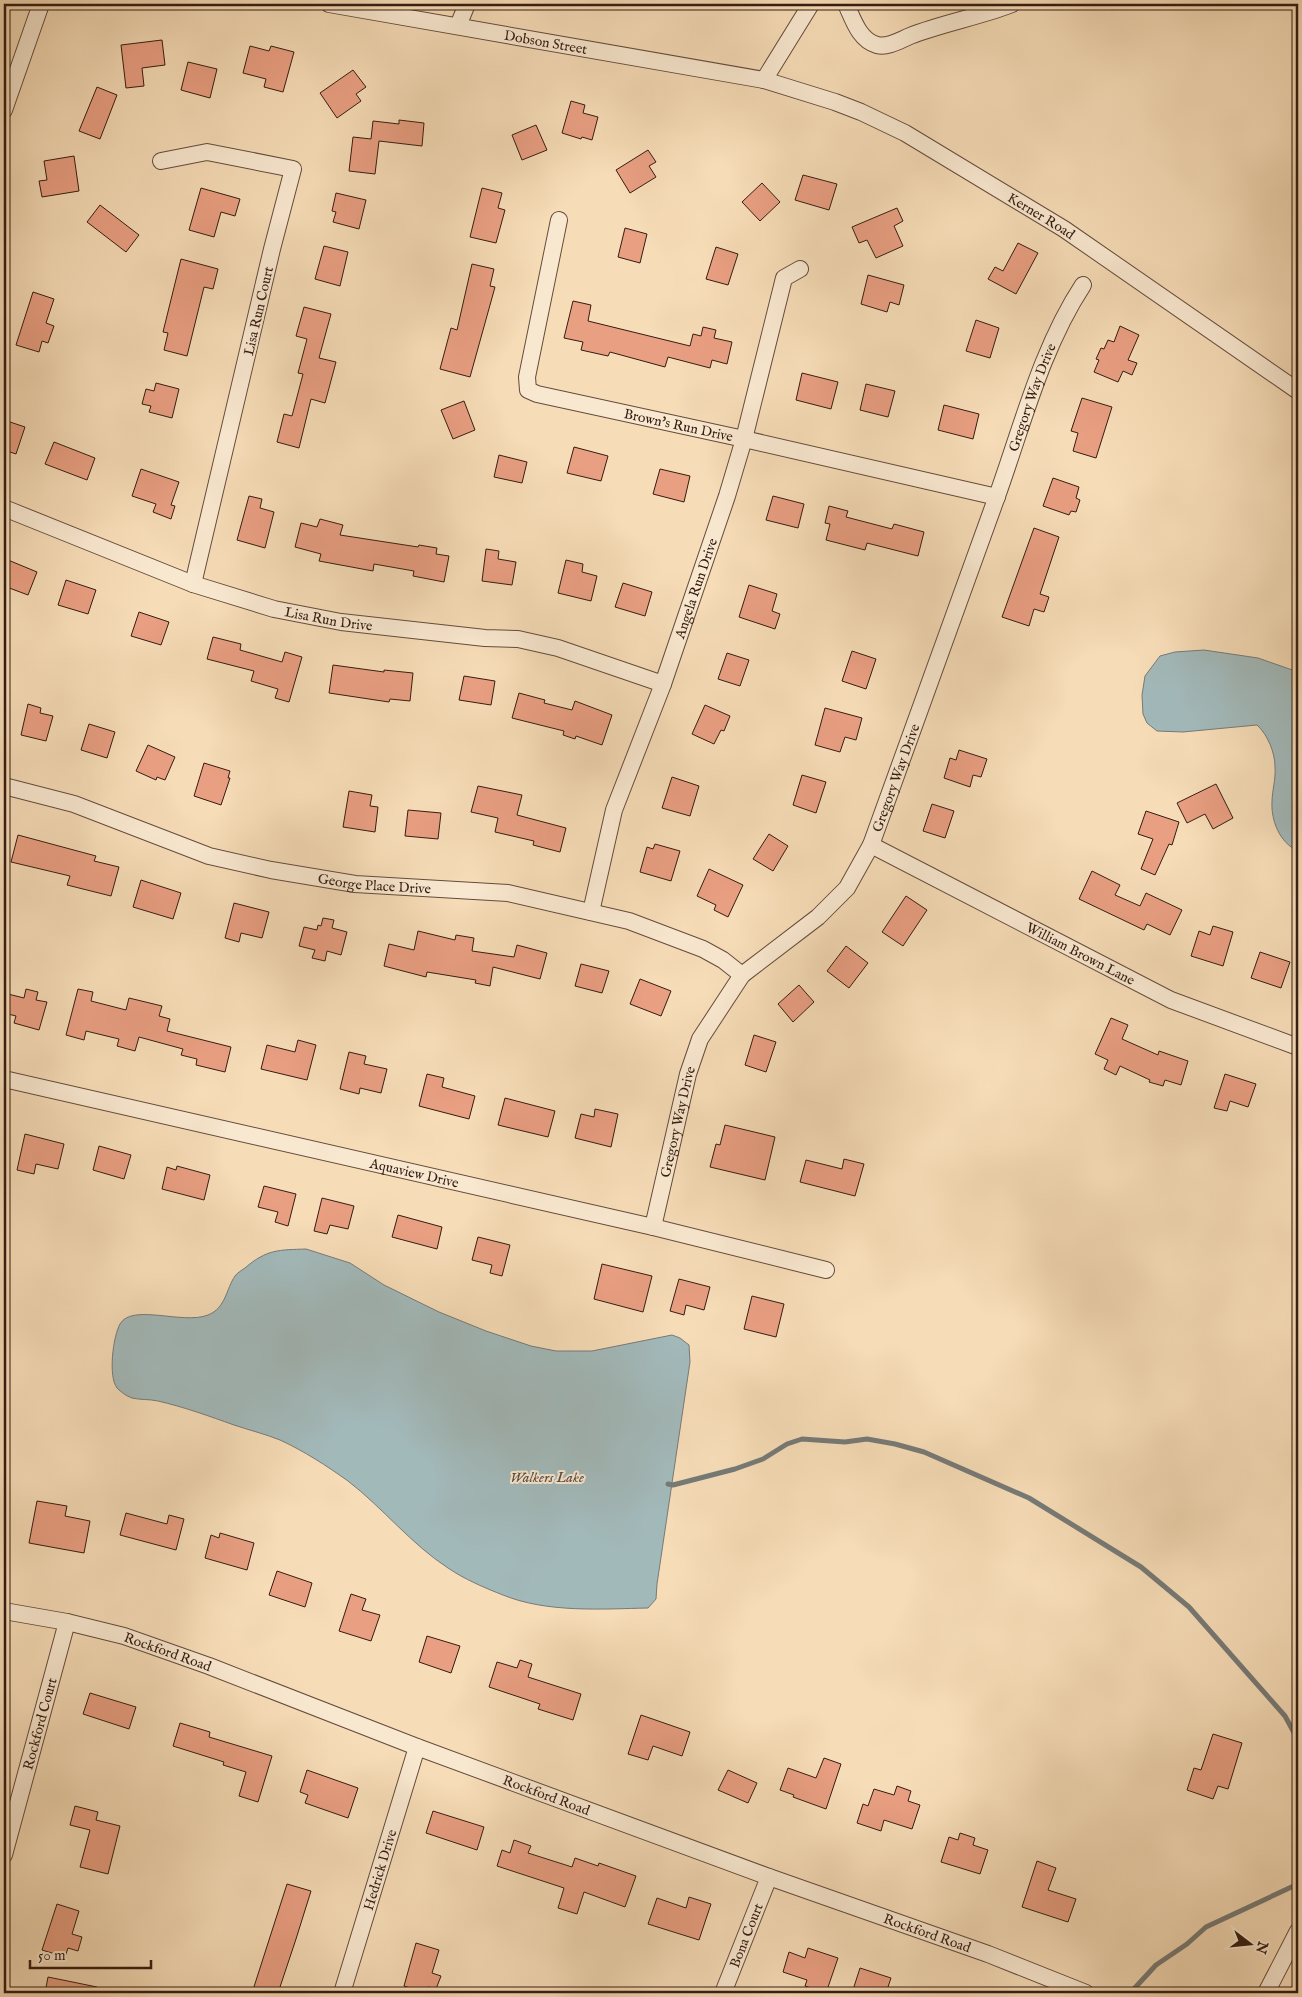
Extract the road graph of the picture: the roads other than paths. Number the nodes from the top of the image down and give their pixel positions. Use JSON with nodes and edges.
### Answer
{"nodes":[{"id":1,"x":41,"y":4,"type":"edge"},
{"id":2,"x":329,"y":4,"type":"edge"},
{"id":3,"x":467,"y":4,"type":"edge"},
{"id":4,"x":811,"y":4,"type":"edge"},
{"id":5,"x":846,"y":4,"type":"edge"},
{"id":6,"x":1012,"y":4,"type":"edge"},
{"id":7,"x":458,"y":26,"type":"junction"},
{"id":8,"x":764,"y":80,"type":"junction"},
{"id":9,"x":4,"y":110,"type":"edge"},
{"id":10,"x":161,"y":161,"type":"dead end"},
{"id":11,"x":559,"y":220,"type":"dead end"},
{"id":12,"x":800,"y":268,"type":"dead end"},
{"id":13,"x":1083,"y":285,"type":"dead end"},
{"id":14,"x":1298,"y":391,"type":"edge"},
{"id":15,"x":744,"y":439,"type":"junction"},
{"id":16,"x":997,"y":498,"type":"junction"},
{"id":17,"x":4,"y":508,"type":"edge"},
{"id":18,"x":193,"y":584,"type":"junction"},
{"id":19,"x":663,"y":684,"type":"junction"},
{"id":20,"x":4,"y":786,"type":"edge"},
{"id":21,"x":871,"y":845,"type":"junction"},
{"id":22,"x":591,"y":912,"type":"junction"},
{"id":23,"x":742,"y":975,"type":"junction"},
{"id":24,"x":1298,"y":1048,"type":"edge"},
{"id":25,"x":4,"y":1079,"type":"edge"},
{"id":26,"x":653,"y":1227,"type":"junction"},
{"id":27,"x":826,"y":1270,"type":"dead end"},
{"id":28,"x":4,"y":1611,"type":"edge"},
{"id":29,"x":68,"y":1622,"type":"junction"},
{"id":30,"x":417,"y":1747,"type":"junction"},
{"id":31,"x":4,"y":1855,"type":"edge"},
{"id":32,"x":769,"y":1877,"type":"junction"},
{"id":33,"x":1298,"y":1931,"type":"edge"},
{"id":34,"x":342,"y":1993,"type":"edge"},
{"id":35,"x":723,"y":1993,"type":"edge"},
{"id":36,"x":1086,"y":1993,"type":"edge"},
{"id":37,"x":1266,"y":1993,"type":"edge"}],
"edges":[{"from":1,"to":9,"type":"street"},
{"from":2,"to":7,"type":"street","name":"Dobson Street"},
{"from":3,"to":7,"type":"street"},
{"from":4,"to":8,"type":"street"},
{"from":5,"to":6,"type":"street"},
{"from":7,"to":8,"type":"street","name":"Dobson Street"},
{"from":8,"to":14,"type":"street","name":"Kerner Road"},
{"from":10,"to":18,"type":"street","name":"Lisa Run Court"},
{"from":11,"to":15,"type":"street","name":"Brown's Run Drive"},
{"from":12,"to":15,"type":"street","name":"Angela Run Drive"},
{"from":13,"to":16,"type":"street","name":"Gregory Way Drive"},
{"from":15,"to":16,"type":"street","name":"Brown's Run Drive"},
{"from":15,"to":19,"type":"street","name":"Angela Run Drive"},
{"from":16,"to":21,"type":"street","name":"Gregory Way Drive"},
{"from":17,"to":18,"type":"street","name":"Lisa Run Drive"},
{"from":18,"to":19,"type":"street","name":"Lisa Run Drive"},
{"from":19,"to":22,"type":"street","name":"Angela Run Drive"},
{"from":20,"to":22,"type":"street","name":"George Place Drive"},
{"from":21,"to":23,"type":"street","name":"Gregory Way Drive"},
{"from":21,"to":24,"type":"street","name":"William Brown Lane"},
{"from":22,"to":23,"type":"street","name":"George Place Drive"},
{"from":23,"to":26,"type":"street","name":"Gregory Way Drive"},
{"from":25,"to":26,"type":"street","name":"Aquaview Drive"},
{"from":26,"to":27,"type":"street","name":"Aquaview Drive"},
{"from":28,"to":29,"type":"street","name":"Rockford Road"},
{"from":29,"to":30,"type":"street","name":"Rockford Road"},
{"from":29,"to":31,"type":"street","name":"Rockford Court"},
{"from":30,"to":32,"type":"street","name":"Rockford Road"},
{"from":30,"to":34,"type":"street","name":"Hedrick Drive"},
{"from":32,"to":35,"type":"street","name":"Bona Court"},
{"from":32,"to":36,"type":"street","name":"Rockford Road"},
{"from":33,"to":37,"type":"street"}]}
